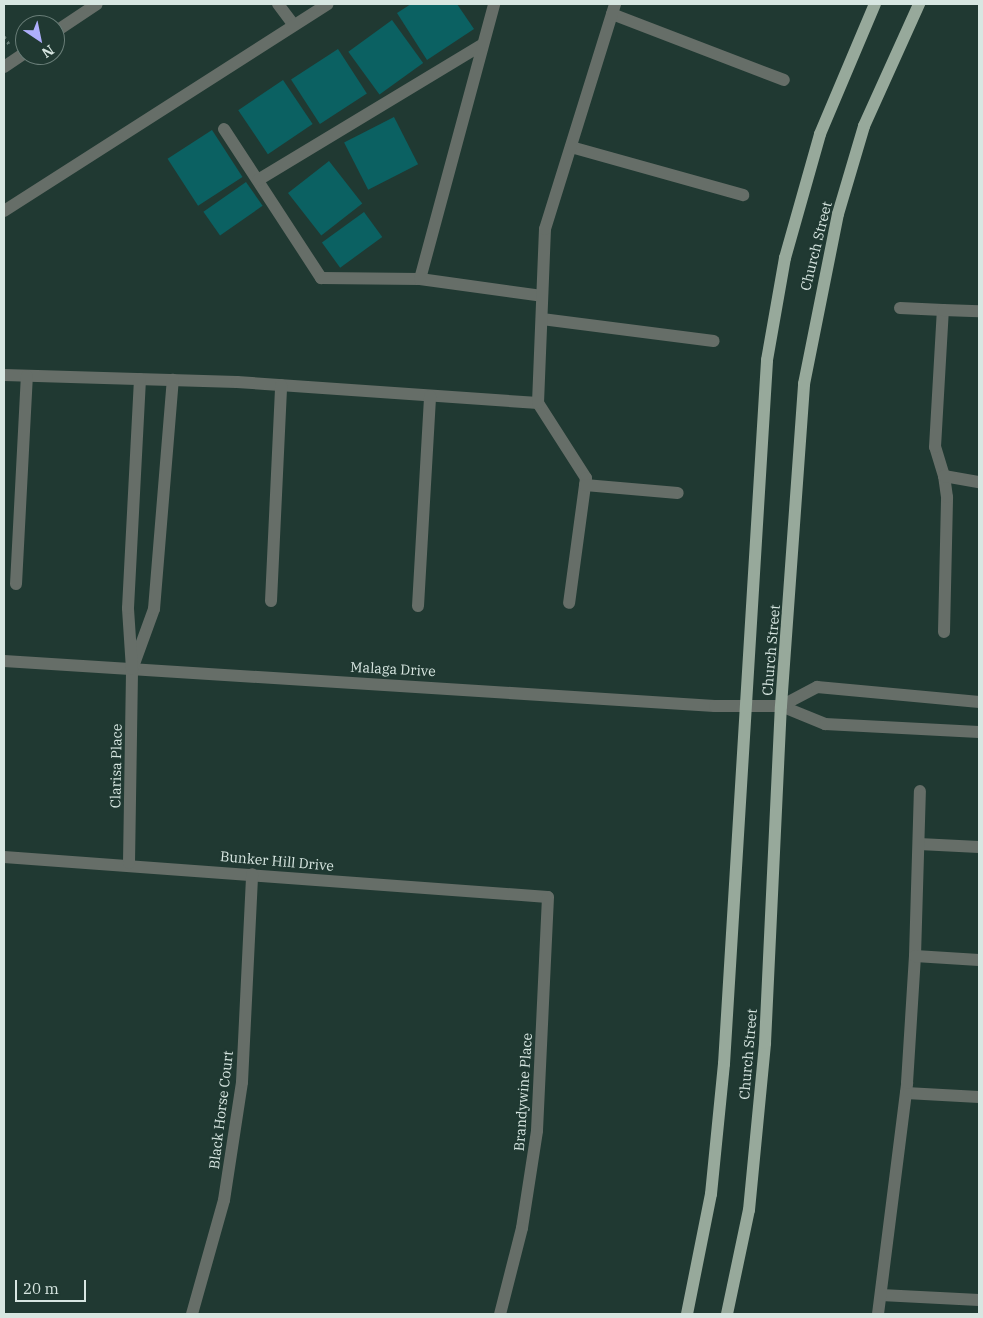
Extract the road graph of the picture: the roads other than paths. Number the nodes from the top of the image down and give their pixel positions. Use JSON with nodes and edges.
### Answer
{"nodes":[{"id":1,"x":97,"y":4,"type":"edge"},
{"id":2,"x":278,"y":4,"type":"edge"},
{"id":3,"x":328,"y":4,"type":"edge"},
{"id":4,"x":494,"y":4,"type":"edge"},
{"id":5,"x":875,"y":4,"type":"edge"},
{"id":6,"x":920,"y":4,"type":"edge"},
{"id":7,"x":614,"y":9,"type":"edge"},
{"id":8,"x":65,"y":25,"type":"edge"},
{"id":9,"x":294,"y":25,"type":"junction"},
{"id":10,"x":482,"y":45,"type":"junction"},
{"id":11,"x":15,"y":60,"type":"edge"},
{"id":12,"x":4,"y":67,"type":"edge"},
{"id":13,"x":784,"y":80,"type":"dead end"},
{"id":14,"x":224,"y":129,"type":"dead end"},
{"id":15,"x":571,"y":147,"type":"junction"},
{"id":16,"x":258,"y":180,"type":"junction"},
{"id":17,"x":743,"y":195,"type":"dead end"},
{"id":18,"x":4,"y":211,"type":"edge"},
{"id":19,"x":420,"y":279,"type":"junction"},
{"id":20,"x":542,"y":296,"type":"junction"},
{"id":21,"x":900,"y":308,"type":"dead end"},
{"id":22,"x":943,"y":310,"type":"junction"},
{"id":23,"x":979,"y":311,"type":"edge"},
{"id":24,"x":542,"y":319,"type":"junction"},
{"id":25,"x":714,"y":341,"type":"dead end"},
{"id":26,"x":4,"y":375,"type":"edge"},
{"id":27,"x":27,"y":376,"type":"junction"},
{"id":28,"x":140,"y":379,"type":"junction"},
{"id":29,"x":173,"y":380,"type":"junction"},
{"id":30,"x":281,"y":385,"type":"junction"},
{"id":31,"x":430,"y":396,"type":"junction"},
{"id":32,"x":538,"y":403,"type":"junction"},
{"id":33,"x":944,"y":476,"type":"junction"},
{"id":34,"x":979,"y":482,"type":"edge"},
{"id":35,"x":585,"y":485,"type":"junction"},
{"id":36,"x":678,"y":493,"type":"dead end"},
{"id":37,"x":16,"y":584,"type":"dead end"},
{"id":38,"x":271,"y":601,"type":"dead end"},
{"id":39,"x":569,"y":603,"type":"dead end"},
{"id":40,"x":418,"y":606,"type":"dead end"},
{"id":41,"x":944,"y":632,"type":"dead end"},
{"id":42,"x":4,"y":661,"type":"edge"},
{"id":43,"x":132,"y":669,"type":"junction"},
{"id":44,"x":979,"y":702,"type":"edge"},
{"id":45,"x":747,"y":706,"type":"junction"},
{"id":46,"x":781,"y":706,"type":"junction"},
{"id":47,"x":979,"y":732,"type":"edge"},
{"id":48,"x":920,"y":792,"type":"dead end"},
{"id":49,"x":919,"y":844,"type":"junction"},
{"id":50,"x":979,"y":848,"type":"edge"},
{"id":51,"x":4,"y":857,"type":"edge"},
{"id":52,"x":129,"y":863,"type":"junction"},
{"id":53,"x":252,"y":874,"type":"junction"},
{"id":54,"x":548,"y":898,"type":"joint"},
{"id":55,"x":915,"y":956,"type":"junction"},
{"id":56,"x":979,"y":960,"type":"edge"},
{"id":57,"x":906,"y":1093,"type":"junction"},
{"id":58,"x":979,"y":1097,"type":"edge"},
{"id":59,"x":881,"y":1295,"type":"junction"},
{"id":60,"x":979,"y":1300,"type":"edge"},
{"id":61,"x":192,"y":1314,"type":"edge"},
{"id":62,"x":500,"y":1314,"type":"edge"},
{"id":63,"x":687,"y":1314,"type":"edge"},
{"id":64,"x":727,"y":1314,"type":"edge"},
{"id":65,"x":878,"y":1314,"type":"edge"}],
"edges":[{"from":1,"to":8,"type":"street"},
{"from":2,"to":9,"type":"street"},
{"from":3,"to":9,"type":"street"},
{"from":4,"to":10,"type":"street"},
{"from":5,"to":45,"type":"main road","name":"Church Street"},
{"from":6,"to":46,"type":"main road","name":"Church Street"},
{"from":7,"to":13,"type":"street"},
{"from":7,"to":15,"type":"street"},
{"from":9,"to":18,"type":"street"},
{"from":10,"to":16,"type":"street"},
{"from":10,"to":19,"type":"street"},
{"from":11,"to":12,"type":"street"},
{"from":14,"to":16,"type":"street"},
{"from":15,"to":17,"type":"street"},
{"from":15,"to":20,"type":"street"},
{"from":16,"to":19,"type":"street"},
{"from":19,"to":20,"type":"street"},
{"from":20,"to":24,"type":"street"},
{"from":21,"to":22,"type":"street"},
{"from":22,"to":23,"type":"street"},
{"from":22,"to":33,"type":"street"},
{"from":24,"to":25,"type":"street"},
{"from":24,"to":32,"type":"street"},
{"from":26,"to":27,"type":"street"},
{"from":27,"to":28,"type":"street"},
{"from":27,"to":37,"type":"street"},
{"from":28,"to":29,"type":"street"},
{"from":28,"to":43,"type":"street"},
{"from":29,"to":30,"type":"street"},
{"from":29,"to":43,"type":"street"},
{"from":30,"to":31,"type":"street"},
{"from":30,"to":38,"type":"street"},
{"from":31,"to":32,"type":"street"},
{"from":31,"to":40,"type":"street"},
{"from":32,"to":35,"type":"street"},
{"from":33,"to":34,"type":"street"},
{"from":33,"to":41,"type":"street"},
{"from":35,"to":36,"type":"street"},
{"from":35,"to":39,"type":"street"},
{"from":42,"to":43,"type":"street","name":"Malaga Drive"},
{"from":43,"to":45,"type":"street","name":"Malaga Drive"},
{"from":43,"to":52,"type":"street","name":"Clarisa Place"},
{"from":44,"to":46,"type":"street"},
{"from":45,"to":46,"type":"street","name":"Malaga Drive"},
{"from":45,"to":63,"type":"main road","name":"Church Street"},
{"from":46,"to":47,"type":"street"},
{"from":46,"to":64,"type":"main road","name":"Church Street"},
{"from":48,"to":49,"type":"street"},
{"from":49,"to":50,"type":"street"},
{"from":49,"to":55,"type":"street"},
{"from":51,"to":52,"type":"street","name":"Bunker Hill Drive"},
{"from":52,"to":53,"type":"street","name":"Bunker Hill Drive"},
{"from":53,"to":54,"type":"street","name":"Bunker Hill Drive"},
{"from":53,"to":61,"type":"street","name":"Black Horse Court"},
{"from":54,"to":62,"type":"street","name":"Brandywine Place"},
{"from":55,"to":56,"type":"street"},
{"from":55,"to":57,"type":"street"},
{"from":57,"to":58,"type":"street"},
{"from":57,"to":59,"type":"street"},
{"from":59,"to":60,"type":"street"},
{"from":59,"to":65,"type":"street"}]}
